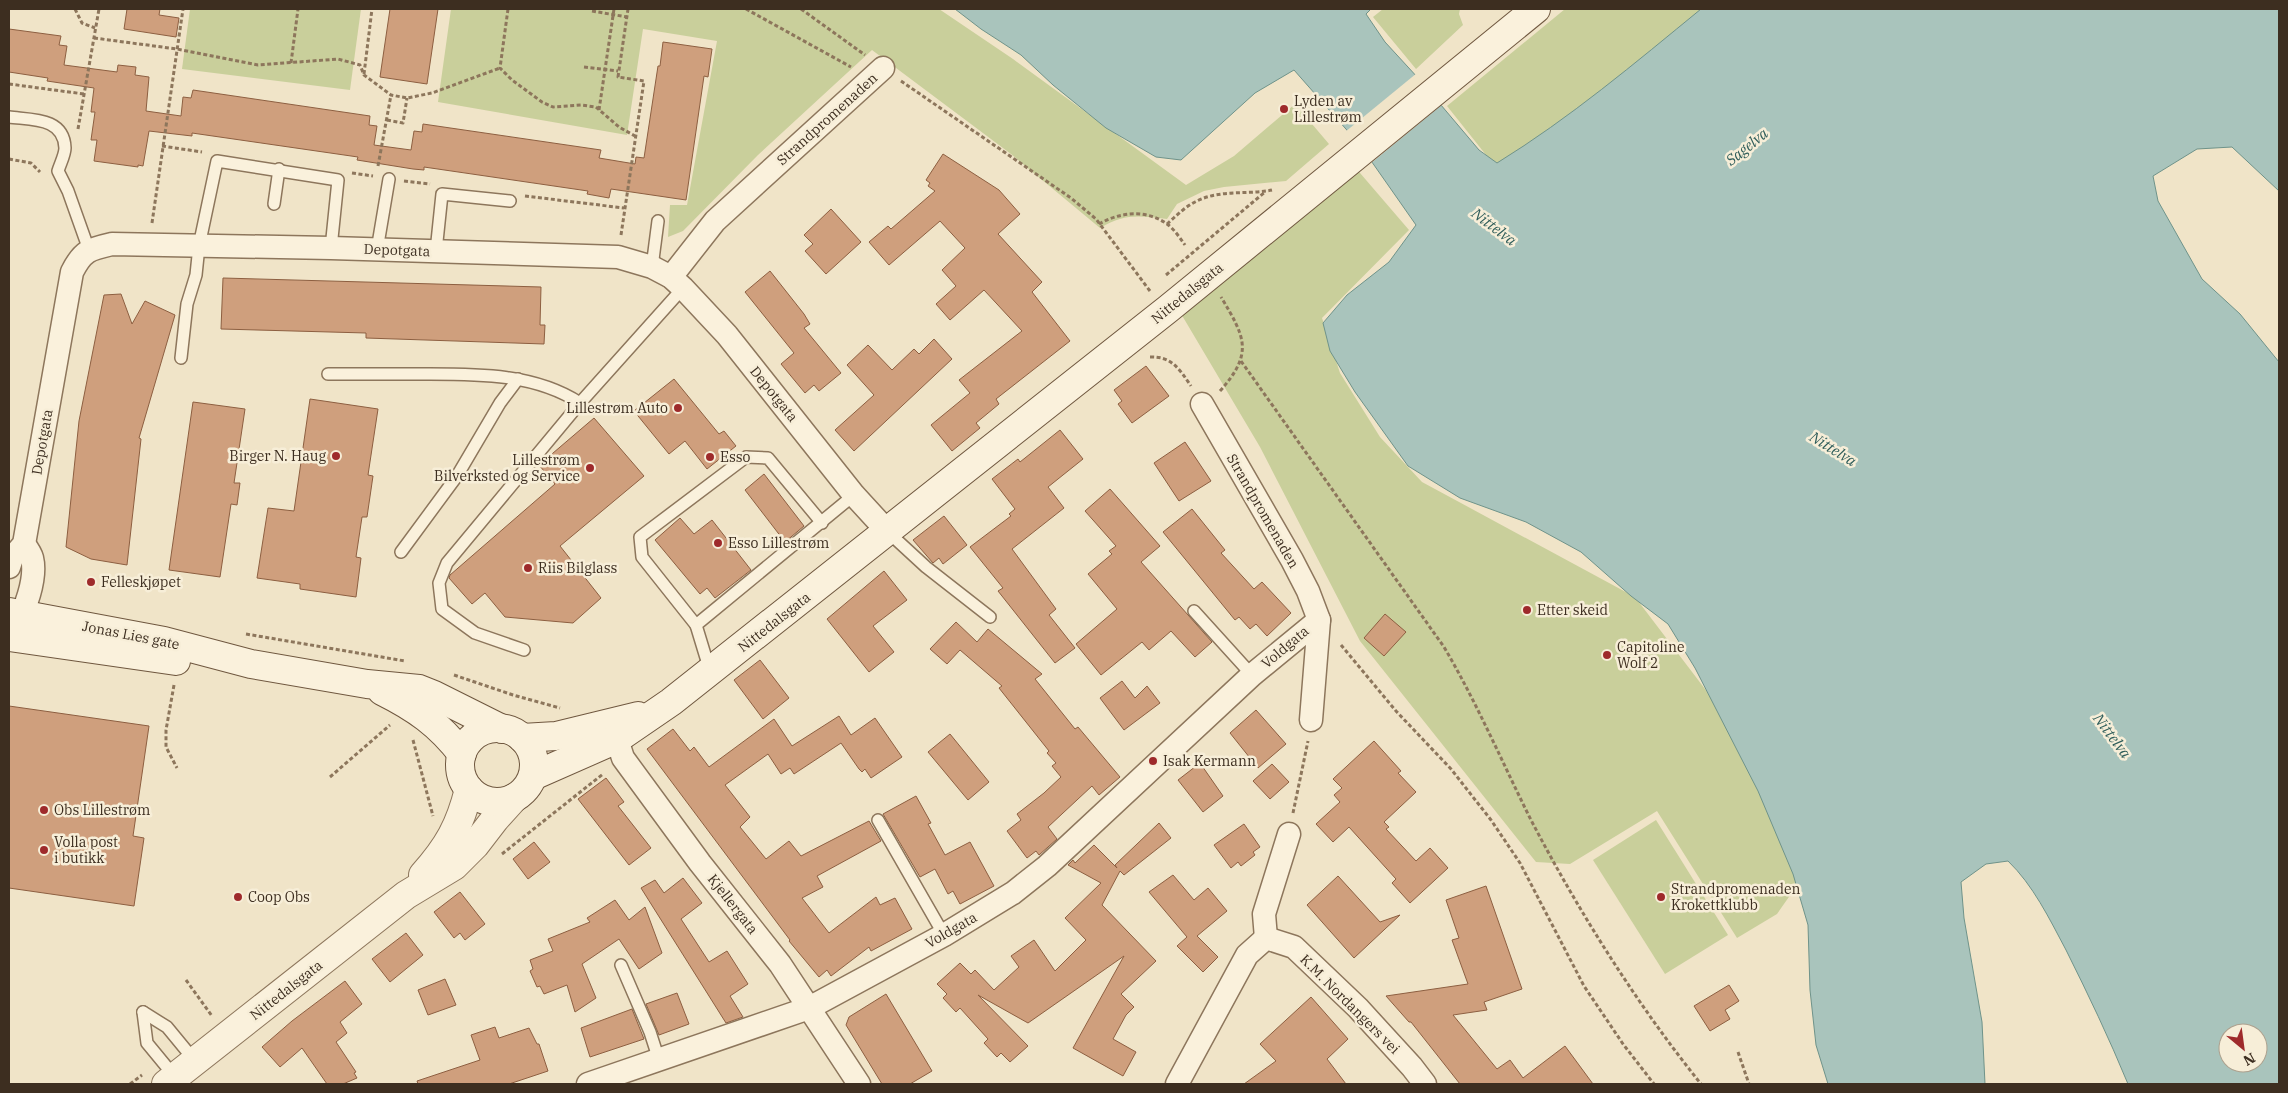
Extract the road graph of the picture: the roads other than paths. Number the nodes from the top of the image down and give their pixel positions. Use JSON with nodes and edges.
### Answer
{"nodes":[{"id":1,"x":1536,"y":9,"type":"edge"},
{"id":2,"x":877,"y":74,"type":"road end"},
{"id":3,"x":9,"y":117,"type":"edge"},
{"id":4,"x":278,"y":169,"type":"junction"},
{"id":5,"x":389,"y":179,"type":"dead end"},
{"id":6,"x":510,"y":201,"type":"dead end"},
{"id":7,"x":274,"y":204,"type":"dead end"},
{"id":8,"x":658,"y":221,"type":"dead end"},
{"id":9,"x":199,"y":246,"type":"junction"},
{"id":10,"x":331,"y":248,"type":"junction"},
{"id":11,"x":89,"y":250,"type":"junction"},
{"id":12,"x":377,"y":250,"type":"junction"},
{"id":13,"x":436,"y":251,"type":"junction"},
{"id":14,"x":669,"y":277,"type":"junction"},
{"id":15,"x":181,"y":358,"type":"dead end"},
{"id":16,"x":328,"y":374,"type":"dead end"},
{"id":17,"x":518,"y":379,"type":"junction"},
{"id":18,"x":580,"y":403,"type":"junction"},
{"id":19,"x":1202,"y":404,"type":"road end"},
{"id":20,"x":854,"y":495,"type":"junction"},
{"id":21,"x":822,"y":523,"type":"junction"},
{"id":22,"x":888,"y":532,"type":"junction"},
{"id":23,"x":24,"y":544,"type":"junction"},
{"id":24,"x":401,"y":552,"type":"dead end"},
{"id":25,"x":9,"y":567,"type":"edge"},
{"id":26,"x":1194,"y":611,"type":"dead end"},
{"id":27,"x":990,"y":617,"type":"dead end"},
{"id":28,"x":1318,"y":620,"type":"junction"},
{"id":29,"x":12,"y":624,"type":"edge"},
{"id":30,"x":696,"y":625,"type":"junction"},
{"id":31,"x":524,"y":650,"type":"dead end"},
{"id":32,"x":711,"y":672,"type":"junction"},
{"id":33,"x":1252,"y":675,"type":"junction"},
{"id":34,"x":367,"y":684,"type":"junction"},
{"id":35,"x":1311,"y":720,"type":"road end"},
{"id":36,"x":614,"y":731,"type":"junction"},
{"id":37,"x":512,"y":733,"type":"junction"},
{"id":38,"x":462,"y":754,"type":"junction"},
{"id":39,"x":533,"y":776,"type":"junction"},
{"id":40,"x":469,"y":790,"type":"junction"},
{"id":41,"x":514,"y":798,"type":"junction"},
{"id":42,"x":878,"y":820,"type":"dead end"},
{"id":43,"x":1288,"y":834,"type":"road end"},
{"id":44,"x":406,"y":895,"type":"junction"},
{"id":45,"x":944,"y":935,"type":"junction"},
{"id":46,"x":1266,"y":938,"type":"junction"},
{"id":47,"x":621,"y":965,"type":"dead end"},
{"id":48,"x":810,"y":1008,"type":"junction"},
{"id":49,"x":659,"y":1060,"type":"junction"},
{"id":50,"x":175,"y":1066,"type":"edge"},
{"id":51,"x":588,"y":1084,"type":"edge"},
{"id":52,"x":859,"y":1084,"type":"edge"},
{"id":53,"x":1177,"y":1084,"type":"edge"},
{"id":54,"x":1425,"y":1084,"type":"edge"}],
"edges":[{"from":1,"to":22,"type":"main road","name":"Nittedalsgata"},
{"from":2,"to":14,"type":"street","name":"Strandpromenaden"},
{"from":3,"to":11,"type":"lane"},
{"from":4,"to":7,"type":"lane"},
{"from":4,"to":9,"type":"lane"},
{"from":4,"to":10,"type":"lane"},
{"from":5,"to":12,"type":"lane"},
{"from":6,"to":13,"type":"lane"},
{"from":8,"to":14,"type":"lane"},
{"from":9,"to":10,"type":"street","name":"Depotgata"},
{"from":9,"to":11,"type":"street","name":"Depotgata"},
{"from":9,"to":15,"type":"lane"},
{"from":10,"to":12,"type":"street","name":"Depotgata"},
{"from":11,"to":23,"type":"street","name":"Depotgata"},
{"from":12,"to":13,"type":"street","name":"Depotgata"},
{"from":13,"to":14,"type":"street","name":"Depotgata"},
{"from":14,"to":18,"type":"lane"},
{"from":14,"to":20,"type":"street","name":"Depotgata"},
{"from":16,"to":17,"type":"lane"},
{"from":17,"to":18,"type":"lane"},
{"from":17,"to":24,"type":"lane"},
{"from":18,"to":31,"type":"lane"},
{"from":19,"to":28,"type":"street","name":"Strandpromenaden"},
{"from":20,"to":21,"type":"lane"},
{"from":20,"to":22,"type":"street","name":"Depotgata"},
{"from":21,"to":30,"type":"lane"},
{"from":21,"to":30,"type":"lane"},
{"from":22,"to":27,"type":"lane"},
{"from":22,"to":32,"type":"main road","name":"Nittedalsgata"},
{"from":23,"to":25,"type":"street","name":"Depotgata"},
{"from":23,"to":29,"type":"street","name":"Depotgata"},
{"from":26,"to":33,"type":"lane","name":"Voldgata"},
{"from":28,"to":33,"type":"street","name":"Voldgata"},
{"from":28,"to":35,"type":"street"},
{"from":29,"to":34,"type":"main road","name":"Jonas Lies gate"},
{"from":30,"to":32,"type":"lane"},
{"from":32,"to":36,"type":"main road","name":"Nittedalsgata"},
{"from":33,"to":45,"type":"street","name":"Voldgata"},
{"from":34,"to":37,"type":"main road","name":"Jonas Lies gate"},
{"from":34,"to":38,"type":"main road","name":"Jonas Lies gate"},
{"from":36,"to":37,"type":"main road","name":"Nittedalsgata"},
{"from":36,"to":39,"type":"main road","name":"Nittedalsgata"},
{"from":36,"to":48,"type":"street","name":"Kjellergata"},
{"from":37,"to":38,"type":"main road"},
{"from":37,"to":39,"type":"main road"},
{"from":38,"to":40,"type":"main road"},
{"from":39,"to":41,"type":"main road"},
{"from":40,"to":41,"type":"main road"},
{"from":40,"to":44,"type":"main road","name":"Nittedalsgata"},
{"from":41,"to":44,"type":"main road","name":"Nittedalsgata"},
{"from":42,"to":45,"type":"lane"},
{"from":43,"to":46,"type":"street"},
{"from":44,"to":50,"type":"main road","name":"Nittedalsgata"},
{"from":45,"to":48,"type":"street","name":"Voldgata"},
{"from":46,"to":53,"type":"street"},
{"from":46,"to":54,"type":"street","name":"K.M. Nordangers vei"},
{"from":47,"to":49,"type":"lane"},
{"from":48,"to":49,"type":"street","name":"Voldgata"},
{"from":48,"to":52,"type":"street","name":"Kjellergata"},
{"from":49,"to":51,"type":"street","name":"Voldgata"}]}
